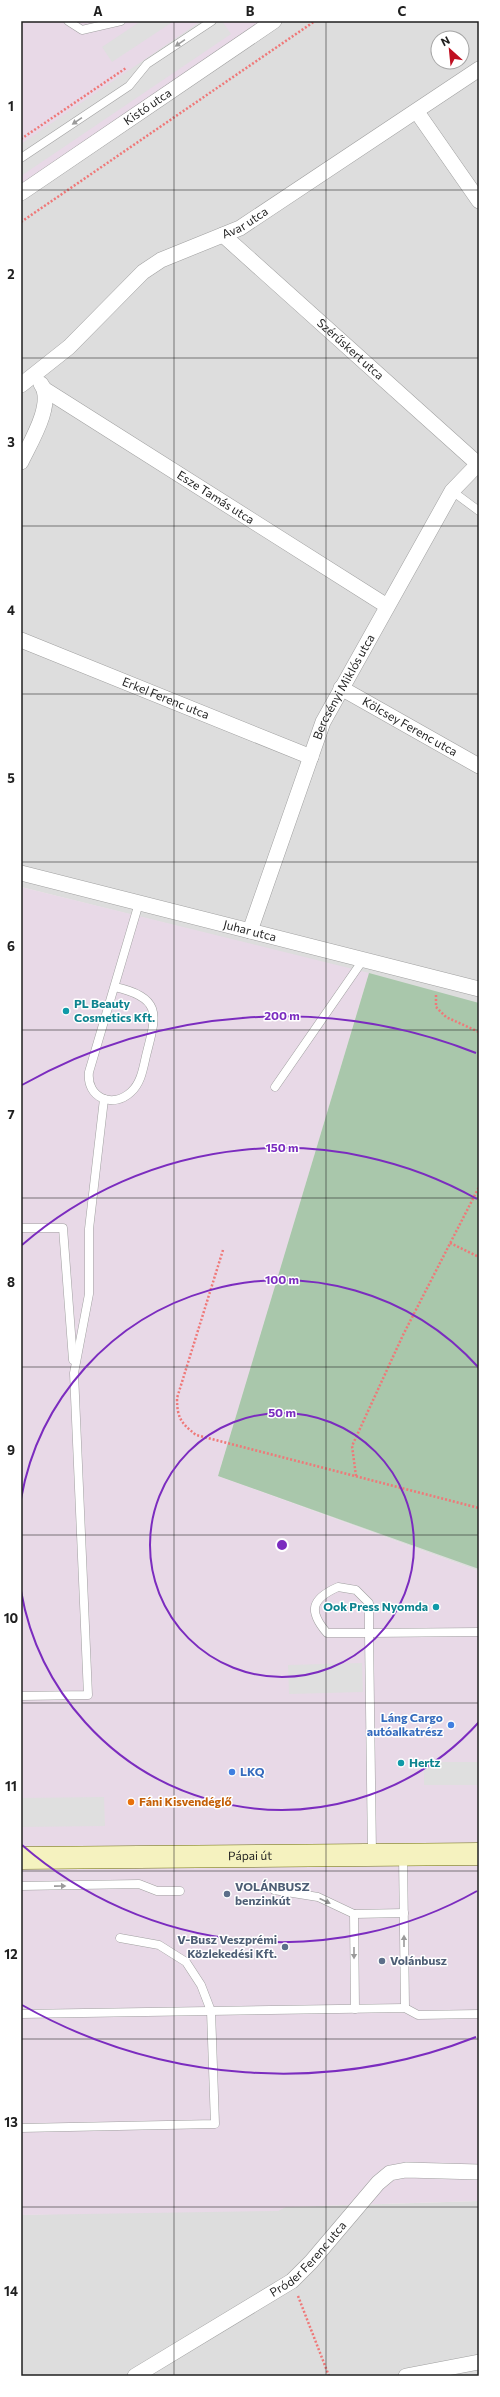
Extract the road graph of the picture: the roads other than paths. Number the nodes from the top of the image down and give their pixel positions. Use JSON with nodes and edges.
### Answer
{"nodes":[{"id":1,"x":68,"y":21,"type":"edge"},
{"id":2,"x":121,"y":21,"type":"edge"},
{"id":3,"x":212,"y":21,"type":"edge"},
{"id":4,"x":274,"y":21,"type":"edge"},
{"id":5,"x":479,"y":69,"type":"edge"},
{"id":6,"x":416,"y":112,"type":"junction"},
{"id":7,"x":21,"y":158,"type":"edge"},
{"id":8,"x":21,"y":192,"type":"edge"},
{"id":9,"x":479,"y":201,"type":"edge"},
{"id":10,"x":223,"y":235,"type":"junction"},
{"id":11,"x":34,"y":376,"type":"junction"},
{"id":12,"x":21,"y":385,"type":"edge"},
{"id":13,"x":44,"y":389,"type":"junction"},
{"id":14,"x":21,"y":462,"type":"edge"},
{"id":15,"x":478,"y":464,"type":"edge"},
{"id":16,"x":452,"y":491,"type":"junction"},
{"id":17,"x":479,"y":512,"type":"edge"},
{"id":18,"x":387,"y":606,"type":"junction"},
{"id":19,"x":21,"y":640,"type":"edge"},
{"id":20,"x":341,"y":688,"type":"junction"},
{"id":21,"x":311,"y":757,"type":"junction"},
{"id":22,"x":479,"y":766,"type":"edge"},
{"id":23,"x":21,"y":874,"type":"edge"},
{"id":24,"x":139,"y":903,"type":"junction"},
{"id":25,"x":250,"y":931,"type":"junction"},
{"id":26,"x":363,"y":960,"type":"junction"},
{"id":27,"x":115,"y":986,"type":"junction"},
{"id":28,"x":479,"y":989,"type":"edge"},
{"id":29,"x":275,"y":1087,"type":"dead end"},
{"id":30,"x":104,"y":1099,"type":"junction"},
{"id":31,"x":21,"y":1228,"type":"edge"},
{"id":32,"x":74,"y":1373,"type":"junction"},
{"id":33,"x":479,"y":1632,"type":"edge"},
{"id":34,"x":369,"y":1633,"type":"junction"},
{"id":35,"x":21,"y":1696,"type":"edge"},
{"id":36,"x":479,"y":1854,"type":"edge"},
{"id":37,"x":372,"y":1855,"type":"junction"},
{"id":38,"x":403,"y":1855,"type":"junction"},
{"id":39,"x":21,"y":1858,"type":"edge"},
{"id":40,"x":21,"y":1886,"type":"edge"},
{"id":41,"x":180,"y":1890,"type":"dead end"},
{"id":42,"x":274,"y":1890,"type":"dead end"},
{"id":43,"x":404,"y":1913,"type":"junction"},
{"id":44,"x":354,"y":1914,"type":"junction"},
{"id":45,"x":120,"y":1938,"type":"dead end"},
{"id":46,"x":405,"y":2008,"type":"junction"},
{"id":47,"x":355,"y":2009,"type":"junction"},
{"id":48,"x":211,"y":2011,"type":"junction"},
{"id":49,"x":21,"y":2014,"type":"edge"},
{"id":50,"x":479,"y":2014,"type":"edge"},
{"id":51,"x":21,"y":2128,"type":"edge"},
{"id":52,"x":479,"y":2172,"type":"edge"},
{"id":53,"x":479,"y":2362,"type":"edge"},
{"id":54,"x":136,"y":2376,"type":"edge"},
{"id":55,"x":406,"y":2376,"type":"edge"}],
"edges":[{"from":1,"to":2,"type":"lane"},
{"from":3,"to":7,"type":"lane","one_way":true},
{"from":4,"to":8,"type":"street","name":"Kistó utca"},
{"from":5,"to":6,"type":"street","name":"Avar utca"},
{"from":6,"to":9,"type":"street"},
{"from":6,"to":10,"type":"street","name":"Avar utca"},
{"from":10,"to":11,"type":"street","name":"Avar utca"},
{"from":10,"to":15,"type":"street","name":"Szérűskert utca"},
{"from":11,"to":12,"type":"street","name":"Avar utca"},
{"from":11,"to":13,"type":"street"},
{"from":13,"to":14,"type":"street"},
{"from":13,"to":18,"type":"street","name":"Esze Tamás utca"},
{"from":15,"to":16,"type":"street","name":"Bercsényi Miklós utca"},
{"from":16,"to":17,"type":"lane"},
{"from":16,"to":18,"type":"street","name":"Bercsényi Miklós utca"},
{"from":18,"to":20,"type":"street","name":"Bercsényi Miklós utca"},
{"from":19,"to":21,"type":"street","name":"Erkel Ferenc utca"},
{"from":20,"to":21,"type":"street","name":"Bercsényi Miklós utca"},
{"from":20,"to":22,"type":"street","name":"Kölcsey Ferenc utca"},
{"from":21,"to":25,"type":"street","name":"Bercsényi Miklós utca"},
{"from":23,"to":24,"type":"street","name":"Juhar utca"},
{"from":24,"to":25,"type":"street","name":"Juhar utca"},
{"from":24,"to":27,"type":"lane"},
{"from":25,"to":26,"type":"street","name":"Juhar utca"},
{"from":26,"to":28,"type":"street","name":"Juhar utca"},
{"from":26,"to":29,"type":"lane"},
{"from":27,"to":30,"type":"lane"},
{"from":27,"to":30,"type":"lane"},
{"from":30,"to":32,"type":"lane"},
{"from":31,"to":32,"type":"lane"},
{"from":32,"to":35,"type":"lane"},
{"from":33,"to":34,"type":"lane"},
{"from":34,"to":34,"type":"lane"},
{"from":34,"to":37,"type":"lane"},
{"from":36,"to":38,"type":"main road","name":"Pápai út"},
{"from":37,"to":38,"type":"main road","name":"Pápai út"},
{"from":37,"to":39,"type":"main road","name":"Pápai út"},
{"from":38,"to":43,"type":"lane"},
{"from":40,"to":41,"type":"lane","one_way":true},
{"from":42,"to":44,"type":"lane","one_way":true},
{"from":43,"to":44,"type":"lane"},
{"from":46,"to":43,"type":"lane","one_way":true},
{"from":44,"to":47,"type":"lane","one_way":true},
{"from":45,"to":48,"type":"lane"},
{"from":46,"to":47,"type":"lane"},
{"from":46,"to":50,"type":"lane"},
{"from":47,"to":48,"type":"lane"},
{"from":48,"to":49,"type":"lane"},
{"from":48,"to":51,"type":"lane"},
{"from":52,"to":54,"type":"street","name":"Próder Ferenc utca"},
{"from":53,"to":55,"type":"street"}]}
